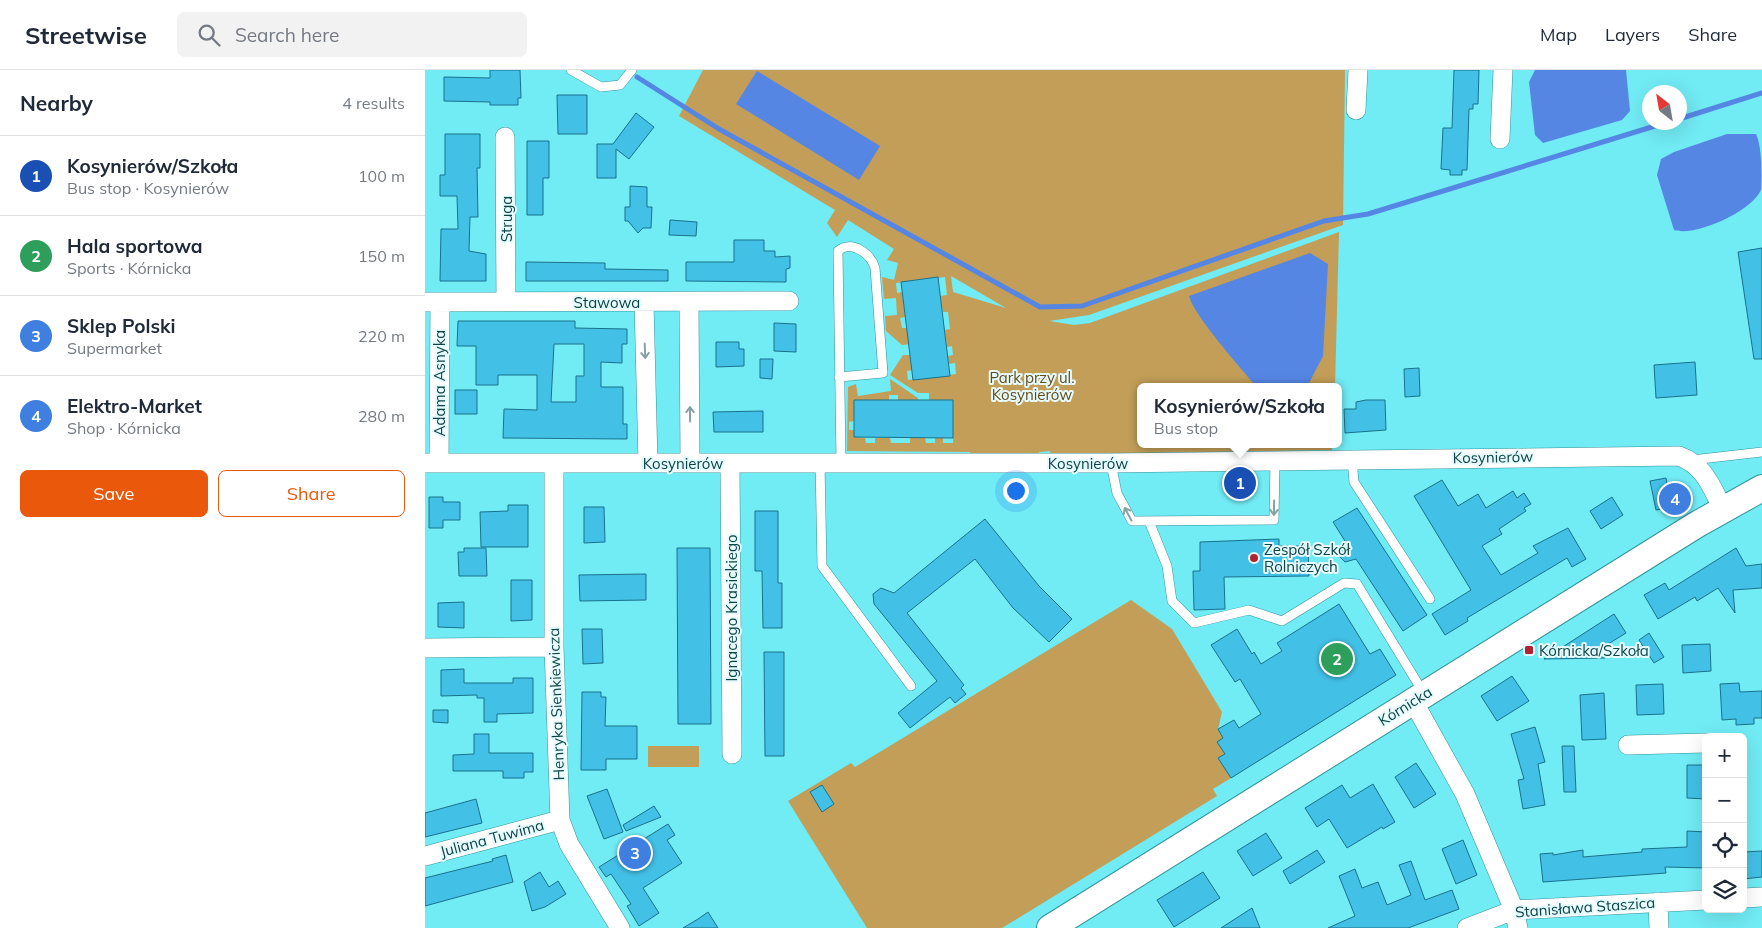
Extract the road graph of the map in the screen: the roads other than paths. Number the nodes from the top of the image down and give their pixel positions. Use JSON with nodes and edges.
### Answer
{"nodes":[{"id":1,"x":571,"y":70,"type":"edge"},
{"id":2,"x":632,"y":70,"type":"edge"},
{"id":3,"x":1358,"y":70,"type":"edge"},
{"id":4,"x":1503,"y":70,"type":"edge"},
{"id":5,"x":1356,"y":110,"type":"dead end"},
{"id":6,"x":505,"y":137,"type":"dead end"},
{"id":7,"x":1500,"y":138,"type":"dead end"},
{"id":8,"x":789,"y":301,"type":"dead end"},
{"id":9,"x":432,"y":302,"type":"edge"},
{"id":10,"x":506,"y":302,"type":"junction"},
{"id":11,"x":644,"y":302,"type":"junction"},
{"id":12,"x":689,"y":302,"type":"junction"},
{"id":13,"x":839,"y":377,"type":"junction"},
{"id":14,"x":1762,"y":452,"type":"edge"},
{"id":15,"x":1352,"y":459,"type":"junction"},
{"id":16,"x":1275,"y":460,"type":"junction"},
{"id":17,"x":1692,"y":460,"type":"junction"},
{"id":18,"x":690,"y":462,"type":"junction"},
{"id":19,"x":820,"y":462,"type":"junction"},
{"id":20,"x":841,"y":462,"type":"junction"},
{"id":21,"x":432,"y":463,"type":"edge"},
{"id":22,"x":554,"y":463,"type":"junction"},
{"id":23,"x":648,"y":463,"type":"junction"},
{"id":24,"x":730,"y":463,"type":"junction"},
{"id":25,"x":1111,"y":463,"type":"junction"},
{"id":26,"x":1762,"y":488,"type":"edge"},
{"id":27,"x":1723,"y":509,"type":"junction"},
{"id":28,"x":1149,"y":521,"type":"junction"},
{"id":29,"x":1430,"y":599,"type":"dead end"},
{"id":30,"x":554,"y":647,"type":"junction"},
{"id":31,"x":425,"y":648,"type":"edge"},
{"id":32,"x":911,"y":686,"type":"dead end"},
{"id":33,"x":1418,"y":698,"type":"junction"},
{"id":34,"x":1702,"y":743,"type":"edge"},
{"id":35,"x":1628,"y":745,"type":"dead end"},
{"id":36,"x":732,"y":754,"type":"dead end"},
{"id":37,"x":560,"y":820,"type":"junction"},
{"id":38,"x":425,"y":856,"type":"edge"},
{"id":39,"x":1762,"y":897,"type":"edge"},
{"id":40,"x":1747,"y":898,"type":"edge"},
{"id":41,"x":1702,"y":900,"type":"edge"},
{"id":42,"x":1658,"y":902,"type":"junction"},
{"id":43,"x":1516,"y":919,"type":"edge"},
{"id":44,"x":620,"y":928,"type":"edge"},
{"id":45,"x":1050,"y":928,"type":"edge"},
{"id":46,"x":1467,"y":928,"type":"edge"},
{"id":47,"x":1659,"y":928,"type":"edge"}],
"edges":[{"from":1,"to":2,"type":"lane"},
{"from":3,"to":5,"type":"street"},
{"from":4,"to":7,"type":"street"},
{"from":6,"to":10,"type":"street","name":"Struga"},
{"from":8,"to":12,"type":"street","name":"Stawowa"},
{"from":9,"to":10,"type":"street","name":"Stawowa"},
{"from":9,"to":21,"type":"street","name":"Adama Asnyka"},
{"from":10,"to":11,"type":"street","name":"Stawowa"},
{"from":11,"to":12,"type":"street","name":"Stawowa"},
{"from":11,"to":23,"type":"street","one_way":true},
{"from":18,"to":12,"type":"street","one_way":true},
{"from":13,"to":13,"type":"lane"},
{"from":13,"to":20,"type":"lane"},
{"from":14,"to":17,"type":"lane"},
{"from":15,"to":16,"type":"street","name":"Kosynierów"},
{"from":15,"to":17,"type":"street","name":"Kosynierów"},
{"from":15,"to":29,"type":"lane"},
{"from":16,"to":25,"type":"street","name":"Kosynierów"},
{"from":16,"to":28,"type":"lane","one_way":true},
{"from":17,"to":27,"type":"street"},
{"from":18,"to":23,"type":"street","name":"Kosynierów"},
{"from":18,"to":24,"type":"street","name":"Kosynierów"},
{"from":19,"to":20,"type":"street","name":"Kosynierów"},
{"from":19,"to":24,"type":"street","name":"Kosynierów"},
{"from":19,"to":32,"type":"lane"},
{"from":20,"to":25,"type":"street","name":"Kosynierów"},
{"from":21,"to":22,"type":"street","name":"Kosynierów"},
{"from":22,"to":23,"type":"street","name":"Kosynierów"},
{"from":22,"to":30,"type":"street","name":"Henryka Sienkiewicza"},
{"from":24,"to":36,"type":"street","name":"Ignacego Krasickiego"},
{"from":28,"to":25,"type":"lane","one_way":true},
{"from":26,"to":27,"type":"street","name":"Kórnicka"},
{"from":27,"to":33,"type":"street","name":"Kórnicka"},
{"from":28,"to":33,"type":"lane"},
{"from":30,"to":31,"type":"street"},
{"from":30,"to":37,"type":"street","name":"Henryka Sienkiewicza"},
{"from":33,"to":43,"type":"street"},
{"from":33,"to":45,"type":"street","name":"Kórnicka"},
{"from":34,"to":35,"type":"street"},
{"from":37,"to":38,"type":"street","name":"Juliana Tuwima"},
{"from":37,"to":44,"type":"street","name":"Henryka Sienkiewicza"},
{"from":39,"to":40,"type":"street"},
{"from":41,"to":42,"type":"street","name":"Stanisława Staszica"},
{"from":42,"to":43,"type":"street","name":"Stanisława Staszica"},
{"from":42,"to":47,"type":"street"},
{"from":43,"to":46,"type":"street","name":"Stanisława Staszica"}]}
